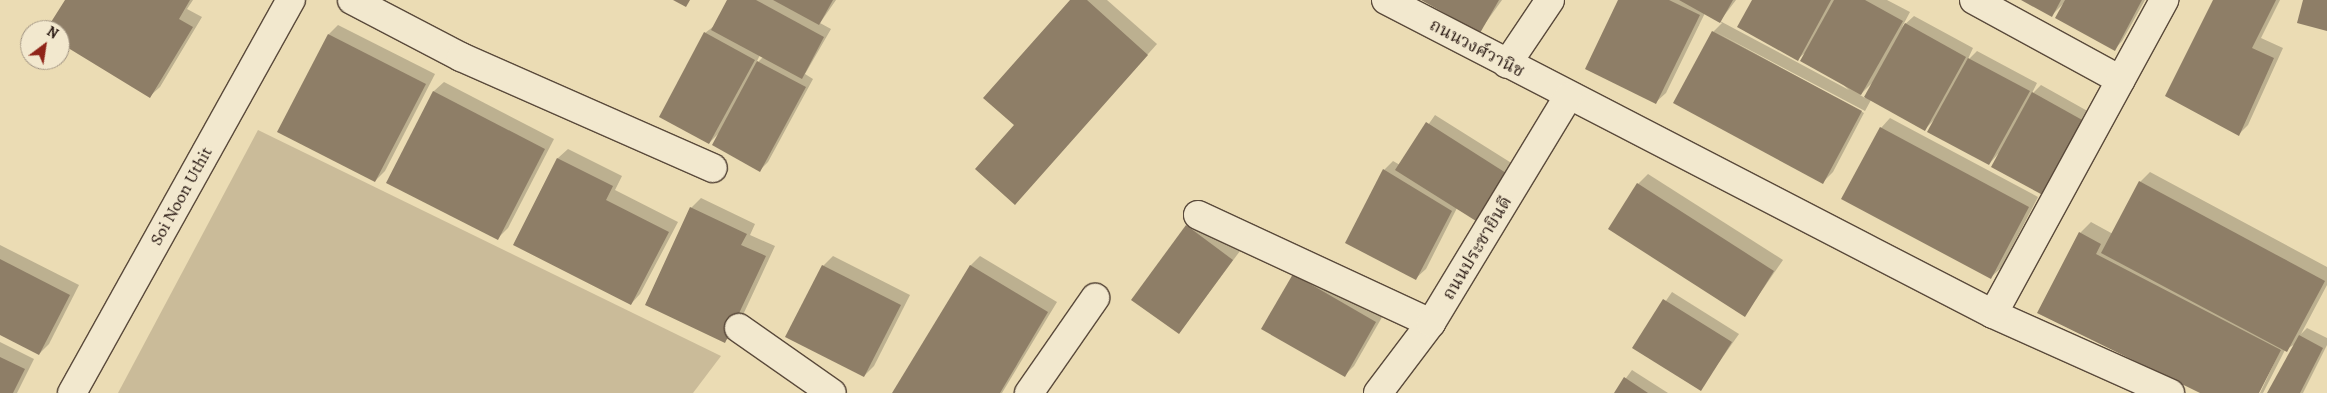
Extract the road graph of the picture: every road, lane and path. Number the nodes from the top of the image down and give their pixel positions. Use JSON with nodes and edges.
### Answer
{"nodes":[{"id":1,"x":291,"y":0,"type":"edge"},
{"id":2,"x":352,"y":0,"type":"edge"},
{"id":3,"x":1386,"y":0,"type":"edge"},
{"id":4,"x":1550,"y":0,"type":"edge"},
{"id":5,"x":1974,"y":0,"type":"edge"},
{"id":6,"x":2164,"y":0,"type":"edge"},
{"id":7,"x":1507,"y":64,"type":"junction"},
{"id":8,"x":2121,"y":80,"type":"junction"},
{"id":9,"x":1568,"y":97,"type":"junction"},
{"id":10,"x":713,"y":168,"type":"dead end"},
{"id":11,"x":1198,"y":216,"type":"dead end"},
{"id":12,"x":1095,"y":298,"type":"dead end"},
{"id":13,"x":1993,"y":314,"type":"junction"},
{"id":14,"x":1431,"y":323,"type":"junction"},
{"id":15,"x":739,"y":328,"type":"dead end"},
{"id":16,"x":72,"y":393,"type":"edge"},
{"id":17,"x":832,"y":393,"type":"edge"},
{"id":18,"x":1029,"y":393,"type":"edge"},
{"id":19,"x":1378,"y":393,"type":"edge"},
{"id":20,"x":2170,"y":393,"type":"edge"}],
"edges":[{"from":1,"to":16,"type":"street","name":"Soi Noon Uthit"},
{"from":2,"to":10,"type":"street"},
{"from":3,"to":7,"type":"street","name":"ถนนวงศ์วานิช"},
{"from":4,"to":7,"type":"street"},
{"from":5,"to":8,"type":"street"},
{"from":6,"to":8,"type":"street"},
{"from":7,"to":9,"type":"street","name":"ถนนวงศ์วานิช"},
{"from":8,"to":13,"type":"street"},
{"from":9,"to":13,"type":"street","name":"ถนนวงศ์วานิช"},
{"from":9,"to":14,"type":"street","name":"ถนนประชายินดี"},
{"from":11,"to":14,"type":"street"},
{"from":12,"to":18,"type":"street"},
{"from":13,"to":20,"type":"street","name":"ถนนวงศ์วานิช"},
{"from":14,"to":19,"type":"street","name":"ถนนประชายินดี"},
{"from":15,"to":17,"type":"street"}]}
